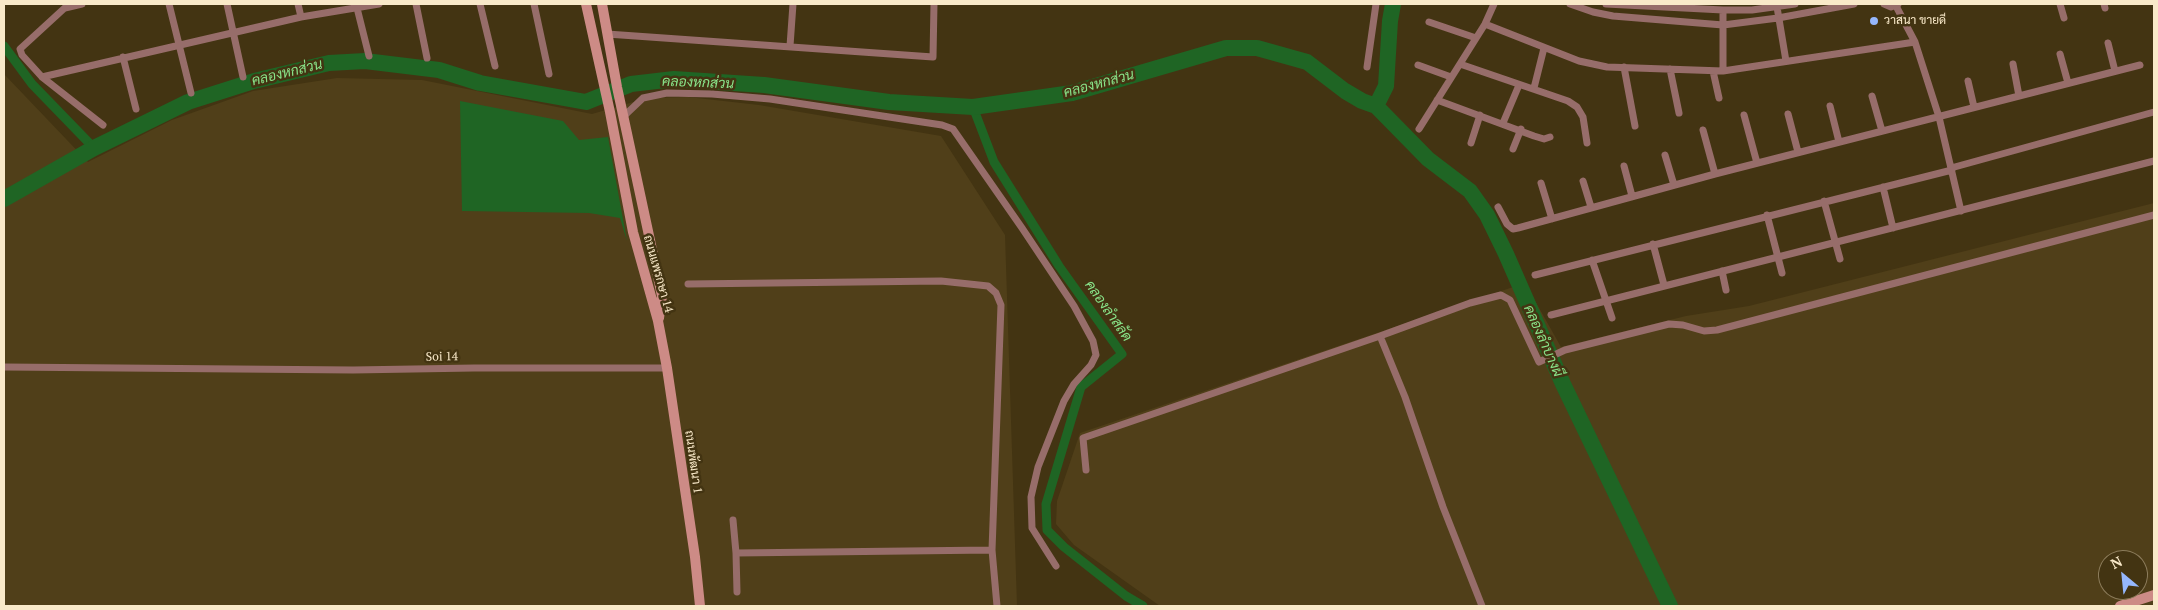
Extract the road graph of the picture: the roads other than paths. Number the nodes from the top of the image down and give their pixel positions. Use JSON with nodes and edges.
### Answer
{"nodes":[{"id":1,"x":82,"y":4,"type":"edge"},
{"id":2,"x":169,"y":4,"type":"edge"},
{"id":3,"x":226,"y":4,"type":"edge"},
{"id":4,"x":298,"y":4,"type":"edge"},
{"id":5,"x":378,"y":4,"type":"edge"},
{"id":6,"x":416,"y":4,"type":"edge"},
{"id":7,"x":480,"y":4,"type":"edge"},
{"id":8,"x":534,"y":4,"type":"edge"},
{"id":9,"x":586,"y":4,"type":"edge"},
{"id":10,"x":602,"y":4,"type":"edge"},
{"id":11,"x":793,"y":4,"type":"edge"},
{"id":12,"x":934,"y":4,"type":"edge"},
{"id":13,"x":1376,"y":4,"type":"edge"},
{"id":14,"x":1494,"y":4,"type":"edge"},
{"id":15,"x":1570,"y":4,"type":"edge"},
{"id":16,"x":1606,"y":4,"type":"edge"},
{"id":17,"x":1795,"y":4,"type":"edge"},
{"id":18,"x":1854,"y":4,"type":"edge"},
{"id":19,"x":1884,"y":4,"type":"edge"},
{"id":20,"x":2060,"y":4,"type":"edge"},
{"id":21,"x":1897,"y":5,"type":"edge"},
{"id":22,"x":66,"y":6,"type":"edge"},
{"id":23,"x":1659,"y":6,"type":"edge"},
{"id":24,"x":1777,"y":7,"type":"junction"},
{"id":25,"x":357,"y":8,"type":"junction"},
{"id":26,"x":1723,"y":10,"type":"junction"},
{"id":27,"x":301,"y":16,"type":"junction"},
{"id":28,"x":1778,"y":18,"type":"junction"},
{"id":29,"x":2064,"y":18,"type":"dead end"},
{"id":30,"x":1660,"y":19,"type":"junction"},
{"id":31,"x":1429,"y":22,"type":"dead end"},
{"id":32,"x":1485,"y":24,"type":"junction"},
{"id":33,"x":1723,"y":24,"type":"junction"},
{"id":34,"x":233,"y":31,"type":"junction"},
{"id":35,"x":607,"y":34,"type":"junction"},
{"id":36,"x":1476,"y":38,"type":"junction"},
{"id":37,"x":1915,"y":42,"type":"junction"},
{"id":38,"x":2108,"y":43,"type":"dead end"},
{"id":39,"x":179,"y":44,"type":"junction"},
{"id":40,"x":790,"y":46,"type":"junction"},
{"id":41,"x":1544,"y":48,"type":"junction"},
{"id":42,"x":2060,"y":54,"type":"dead end"},
{"id":43,"x":369,"y":56,"type":"dead end"},
{"id":44,"x":123,"y":57,"type":"junction"},
{"id":45,"x":427,"y":58,"type":"dead end"},
{"id":46,"x":1786,"y":61,"type":"junction"},
{"id":47,"x":1460,"y":64,"type":"junction"},
{"id":48,"x":2012,"y":64,"type":"dead end"},
{"id":49,"x":1418,"y":65,"type":"dead end"},
{"id":50,"x":2140,"y":65,"type":"dead end"},
{"id":51,"x":495,"y":66,"type":"dead end"},
{"id":52,"x":1367,"y":67,"type":"dead end"},
{"id":53,"x":1624,"y":67,"type":"junction"},
{"id":54,"x":1670,"y":69,"type":"junction"},
{"id":55,"x":1713,"y":71,"type":"junction"},
{"id":56,"x":1723,"y":71,"type":"junction"},
{"id":57,"x":2115,"y":71,"type":"junction"},
{"id":58,"x":549,"y":74,"type":"dead end"},
{"id":59,"x":42,"y":77,"type":"junction"},
{"id":60,"x":243,"y":77,"type":"dead end"},
{"id":61,"x":1451,"y":77,"type":"junction"},
{"id":62,"x":1968,"y":81,"type":"dead end"},
{"id":63,"x":2068,"y":83,"type":"junction"},
{"id":64,"x":1519,"y":84,"type":"junction"},
{"id":65,"x":1534,"y":88,"type":"junction"},
{"id":66,"x":191,"y":94,"type":"dead end"},
{"id":67,"x":1872,"y":96,"type":"dead end"},
{"id":68,"x":2019,"y":96,"type":"junction"},
{"id":69,"x":1719,"y":98,"type":"dead end"},
{"id":70,"x":1437,"y":100,"type":"junction"},
{"id":71,"x":1830,"y":106,"type":"dead end"},
{"id":72,"x":1974,"y":108,"type":"junction"},
{"id":73,"x":136,"y":109,"type":"dead end"},
{"id":74,"x":2154,"y":112,"type":"edge"},
{"id":75,"x":623,"y":113,"type":"junction"},
{"id":76,"x":1679,"y":113,"type":"dead end"},
{"id":77,"x":1788,"y":114,"type":"dead end"},
{"id":78,"x":1480,"y":115,"type":"junction"},
{"id":79,"x":1744,"y":115,"type":"dead end"},
{"id":80,"x":1939,"y":117,"type":"junction"},
{"id":81,"x":1503,"y":123,"type":"junction"},
{"id":82,"x":103,"y":125,"type":"dead end"},
{"id":83,"x":1635,"y":126,"type":"dead end"},
{"id":84,"x":1419,"y":129,"type":"dead end"},
{"id":85,"x":1521,"y":129,"type":"junction"},
{"id":86,"x":1703,"y":130,"type":"dead end"},
{"id":87,"x":1882,"y":131,"type":"junction"},
{"id":88,"x":1550,"y":137,"type":"dead end"},
{"id":89,"x":1839,"y":142,"type":"junction"},
{"id":90,"x":1587,"y":143,"type":"dead end"},
{"id":91,"x":1471,"y":144,"type":"dead end"},
{"id":92,"x":1513,"y":149,"type":"dead end"},
{"id":93,"x":1798,"y":152,"type":"junction"},
{"id":94,"x":1665,"y":155,"type":"dead end"},
{"id":95,"x":2154,"y":161,"type":"edge"},
{"id":96,"x":1757,"y":163,"type":"junction"},
{"id":97,"x":1624,"y":166,"type":"dead end"},
{"id":98,"x":1952,"y":169,"type":"junction"},
{"id":99,"x":1715,"y":174,"type":"junction"},
{"id":100,"x":1583,"y":181,"type":"dead end"},
{"id":101,"x":1541,"y":183,"type":"dead end"},
{"id":102,"x":1674,"y":185,"type":"junction"},
{"id":103,"x":1883,"y":187,"type":"junction"},
{"id":104,"x":1632,"y":196,"type":"junction"},
{"id":105,"x":1824,"y":201,"type":"junction"},
{"id":106,"x":1498,"y":207,"type":"dead end"},
{"id":107,"x":1592,"y":207,"type":"junction"},
{"id":108,"x":1961,"y":211,"type":"junction"},
{"id":109,"x":1767,"y":215,"type":"junction"},
{"id":110,"x":2154,"y":215,"type":"edge"},
{"id":111,"x":1552,"y":219,"type":"junction"},
{"id":112,"x":1893,"y":228,"type":"junction"},
{"id":113,"x":1836,"y":242,"type":"junction"},
{"id":114,"x":1652,"y":244,"type":"junction"},
{"id":115,"x":1778,"y":256,"type":"junction"},
{"id":116,"x":1840,"y":259,"type":"dead end"},
{"id":117,"x":1592,"y":260,"type":"junction"},
{"id":118,"x":1722,"y":271,"type":"junction"},
{"id":119,"x":1782,"y":273,"type":"dead end"},
{"id":120,"x":1535,"y":275,"type":"dead end"},
{"id":121,"x":688,"y":284,"type":"dead end"},
{"id":122,"x":1664,"y":285,"type":"junction"},
{"id":123,"x":1726,"y":290,"type":"dead end"},
{"id":124,"x":1606,"y":301,"type":"junction"},
{"id":125,"x":1551,"y":315,"type":"dead end"},
{"id":126,"x":1612,"y":318,"type":"dead end"},
{"id":127,"x":658,"y":321,"type":"junction"},
{"id":128,"x":1380,"y":336,"type":"junction"},
{"id":129,"x":4,"y":367,"type":"edge"},
{"id":130,"x":667,"y":368,"type":"junction"},
{"id":131,"x":1086,"y":470,"type":"dead end"},
{"id":132,"x":733,"y":520,"type":"dead end"},
{"id":133,"x":992,"y":550,"type":"junction"},
{"id":134,"x":736,"y":553,"type":"junction"},
{"id":135,"x":1056,"y":566,"type":"dead end"},
{"id":136,"x":737,"y":592,"type":"dead end"},
{"id":137,"x":2154,"y":595,"type":"edge"},
{"id":138,"x":700,"y":606,"type":"edge"},
{"id":139,"x":997,"y":606,"type":"edge"},
{"id":140,"x":1482,"y":606,"type":"edge"},
{"id":141,"x":2120,"y":606,"type":"edge"}],
"edges":[{"from":1,"to":22,"type":"street"},
{"from":2,"to":39,"type":"street"},
{"from":3,"to":34,"type":"street"},
{"from":4,"to":27,"type":"street"},
{"from":5,"to":25,"type":"street"},
{"from":6,"to":45,"type":"street"},
{"from":7,"to":51,"type":"street"},
{"from":8,"to":58,"type":"street"},
{"from":9,"to":127,"type":"main road","name":"ถนนแพรกษา 14"},
{"from":10,"to":35,"type":"main road","name":"ถนนแพรกษา 14"},
{"from":11,"to":40,"type":"street"},
{"from":12,"to":40,"type":"street"},
{"from":13,"to":52,"type":"street"},
{"from":14,"to":32,"type":"street"},
{"from":15,"to":30,"type":"street"},
{"from":16,"to":23,"type":"street"},
{"from":17,"to":24,"type":"street"},
{"from":18,"to":28,"type":"street"},
{"from":19,"to":21,"type":"street"},
{"from":20,"to":29,"type":"street"},
{"from":21,"to":37,"type":"street"},
{"from":22,"to":59,"type":"street"},
{"from":23,"to":26,"type":"street"},
{"from":23,"to":30,"type":"street"},
{"from":24,"to":26,"type":"street"},
{"from":24,"to":28,"type":"street"},
{"from":25,"to":27,"type":"street"},
{"from":25,"to":43,"type":"street"},
{"from":26,"to":33,"type":"street"},
{"from":27,"to":34,"type":"street"},
{"from":28,"to":33,"type":"street"},
{"from":28,"to":46,"type":"street"},
{"from":30,"to":33,"type":"street"},
{"from":31,"to":36,"type":"street"},
{"from":32,"to":36,"type":"street"},
{"from":32,"to":41,"type":"street"},
{"from":33,"to":56,"type":"street"},
{"from":34,"to":39,"type":"street"},
{"from":34,"to":60,"type":"street"},
{"from":35,"to":40,"type":"street"},
{"from":35,"to":75,"type":"main road","name":"ถนนแพรกษา 14"},
{"from":36,"to":47,"type":"street"},
{"from":37,"to":46,"type":"street"},
{"from":37,"to":80,"type":"street"},
{"from":38,"to":57,"type":"street"},
{"from":39,"to":44,"type":"street"},
{"from":39,"to":66,"type":"street"},
{"from":41,"to":53,"type":"street"},
{"from":41,"to":65,"type":"street"},
{"from":42,"to":63,"type":"street"},
{"from":44,"to":59,"type":"street"},
{"from":44,"to":73,"type":"street"},
{"from":46,"to":56,"type":"street"},
{"from":47,"to":61,"type":"street"},
{"from":47,"to":64,"type":"street"},
{"from":48,"to":68,"type":"street"},
{"from":49,"to":61,"type":"street"},
{"from":50,"to":57,"type":"street"},
{"from":53,"to":54,"type":"street"},
{"from":53,"to":83,"type":"street"},
{"from":54,"to":55,"type":"street"},
{"from":54,"to":76,"type":"street"},
{"from":55,"to":56,"type":"street"},
{"from":55,"to":69,"type":"street"},
{"from":57,"to":63,"type":"street"},
{"from":59,"to":82,"type":"street"},
{"from":61,"to":70,"type":"street"},
{"from":62,"to":72,"type":"street"},
{"from":63,"to":68,"type":"street"},
{"from":64,"to":65,"type":"street"},
{"from":64,"to":81,"type":"street"},
{"from":65,"to":90,"type":"street"},
{"from":67,"to":87,"type":"street"},
{"from":68,"to":72,"type":"street"},
{"from":70,"to":78,"type":"street"},
{"from":70,"to":84,"type":"street"},
{"from":71,"to":89,"type":"street"},
{"from":72,"to":80,"type":"street"},
{"from":74,"to":98,"type":"street"},
{"from":75,"to":127,"type":"main road","name":"ถนนแพรกษา 14"},
{"from":75,"to":135,"type":"street"},
{"from":77,"to":93,"type":"street"},
{"from":78,"to":81,"type":"street"},
{"from":78,"to":91,"type":"street"},
{"from":79,"to":96,"type":"street"},
{"from":80,"to":87,"type":"street"},
{"from":80,"to":98,"type":"street"},
{"from":81,"to":85,"type":"street"},
{"from":85,"to":88,"type":"street"},
{"from":85,"to":92,"type":"street"},
{"from":86,"to":99,"type":"street"},
{"from":87,"to":89,"type":"street"},
{"from":89,"to":93,"type":"street"},
{"from":93,"to":96,"type":"street"},
{"from":94,"to":102,"type":"street"},
{"from":95,"to":108,"type":"street"},
{"from":96,"to":99,"type":"street"},
{"from":97,"to":104,"type":"street"},
{"from":98,"to":103,"type":"street"},
{"from":98,"to":108,"type":"street"},
{"from":99,"to":102,"type":"street"},
{"from":100,"to":107,"type":"street"},
{"from":101,"to":111,"type":"street"},
{"from":102,"to":104,"type":"street"},
{"from":103,"to":105,"type":"street"},
{"from":103,"to":112,"type":"street"},
{"from":104,"to":107,"type":"street"},
{"from":105,"to":109,"type":"street"},
{"from":105,"to":113,"type":"street"},
{"from":106,"to":111,"type":"street"},
{"from":107,"to":111,"type":"street"},
{"from":108,"to":112,"type":"street"},
{"from":109,"to":114,"type":"street"},
{"from":109,"to":115,"type":"street"},
{"from":110,"to":128,"type":"street"},
{"from":112,"to":113,"type":"street"},
{"from":113,"to":115,"type":"street"},
{"from":113,"to":116,"type":"street"},
{"from":114,"to":117,"type":"street"},
{"from":114,"to":122,"type":"street"},
{"from":115,"to":118,"type":"street"},
{"from":115,"to":119,"type":"street"},
{"from":117,"to":120,"type":"street"},
{"from":117,"to":124,"type":"street"},
{"from":118,"to":122,"type":"street"},
{"from":118,"to":123,"type":"street"},
{"from":121,"to":133,"type":"street"},
{"from":122,"to":124,"type":"street"},
{"from":124,"to":125,"type":"street"},
{"from":124,"to":126,"type":"street"},
{"from":127,"to":130,"type":"main road","name":"ถนนพัฒนา 1"},
{"from":128,"to":131,"type":"street"},
{"from":128,"to":140,"type":"street"},
{"from":129,"to":130,"type":"street","name":"Soi 14"},
{"from":130,"to":138,"type":"main road","name":"ถนนพัฒนา 1"},
{"from":132,"to":134,"type":"street"},
{"from":133,"to":134,"type":"street"},
{"from":133,"to":139,"type":"street"},
{"from":134,"to":136,"type":"street"},
{"from":137,"to":141,"type":"main road"}]}
